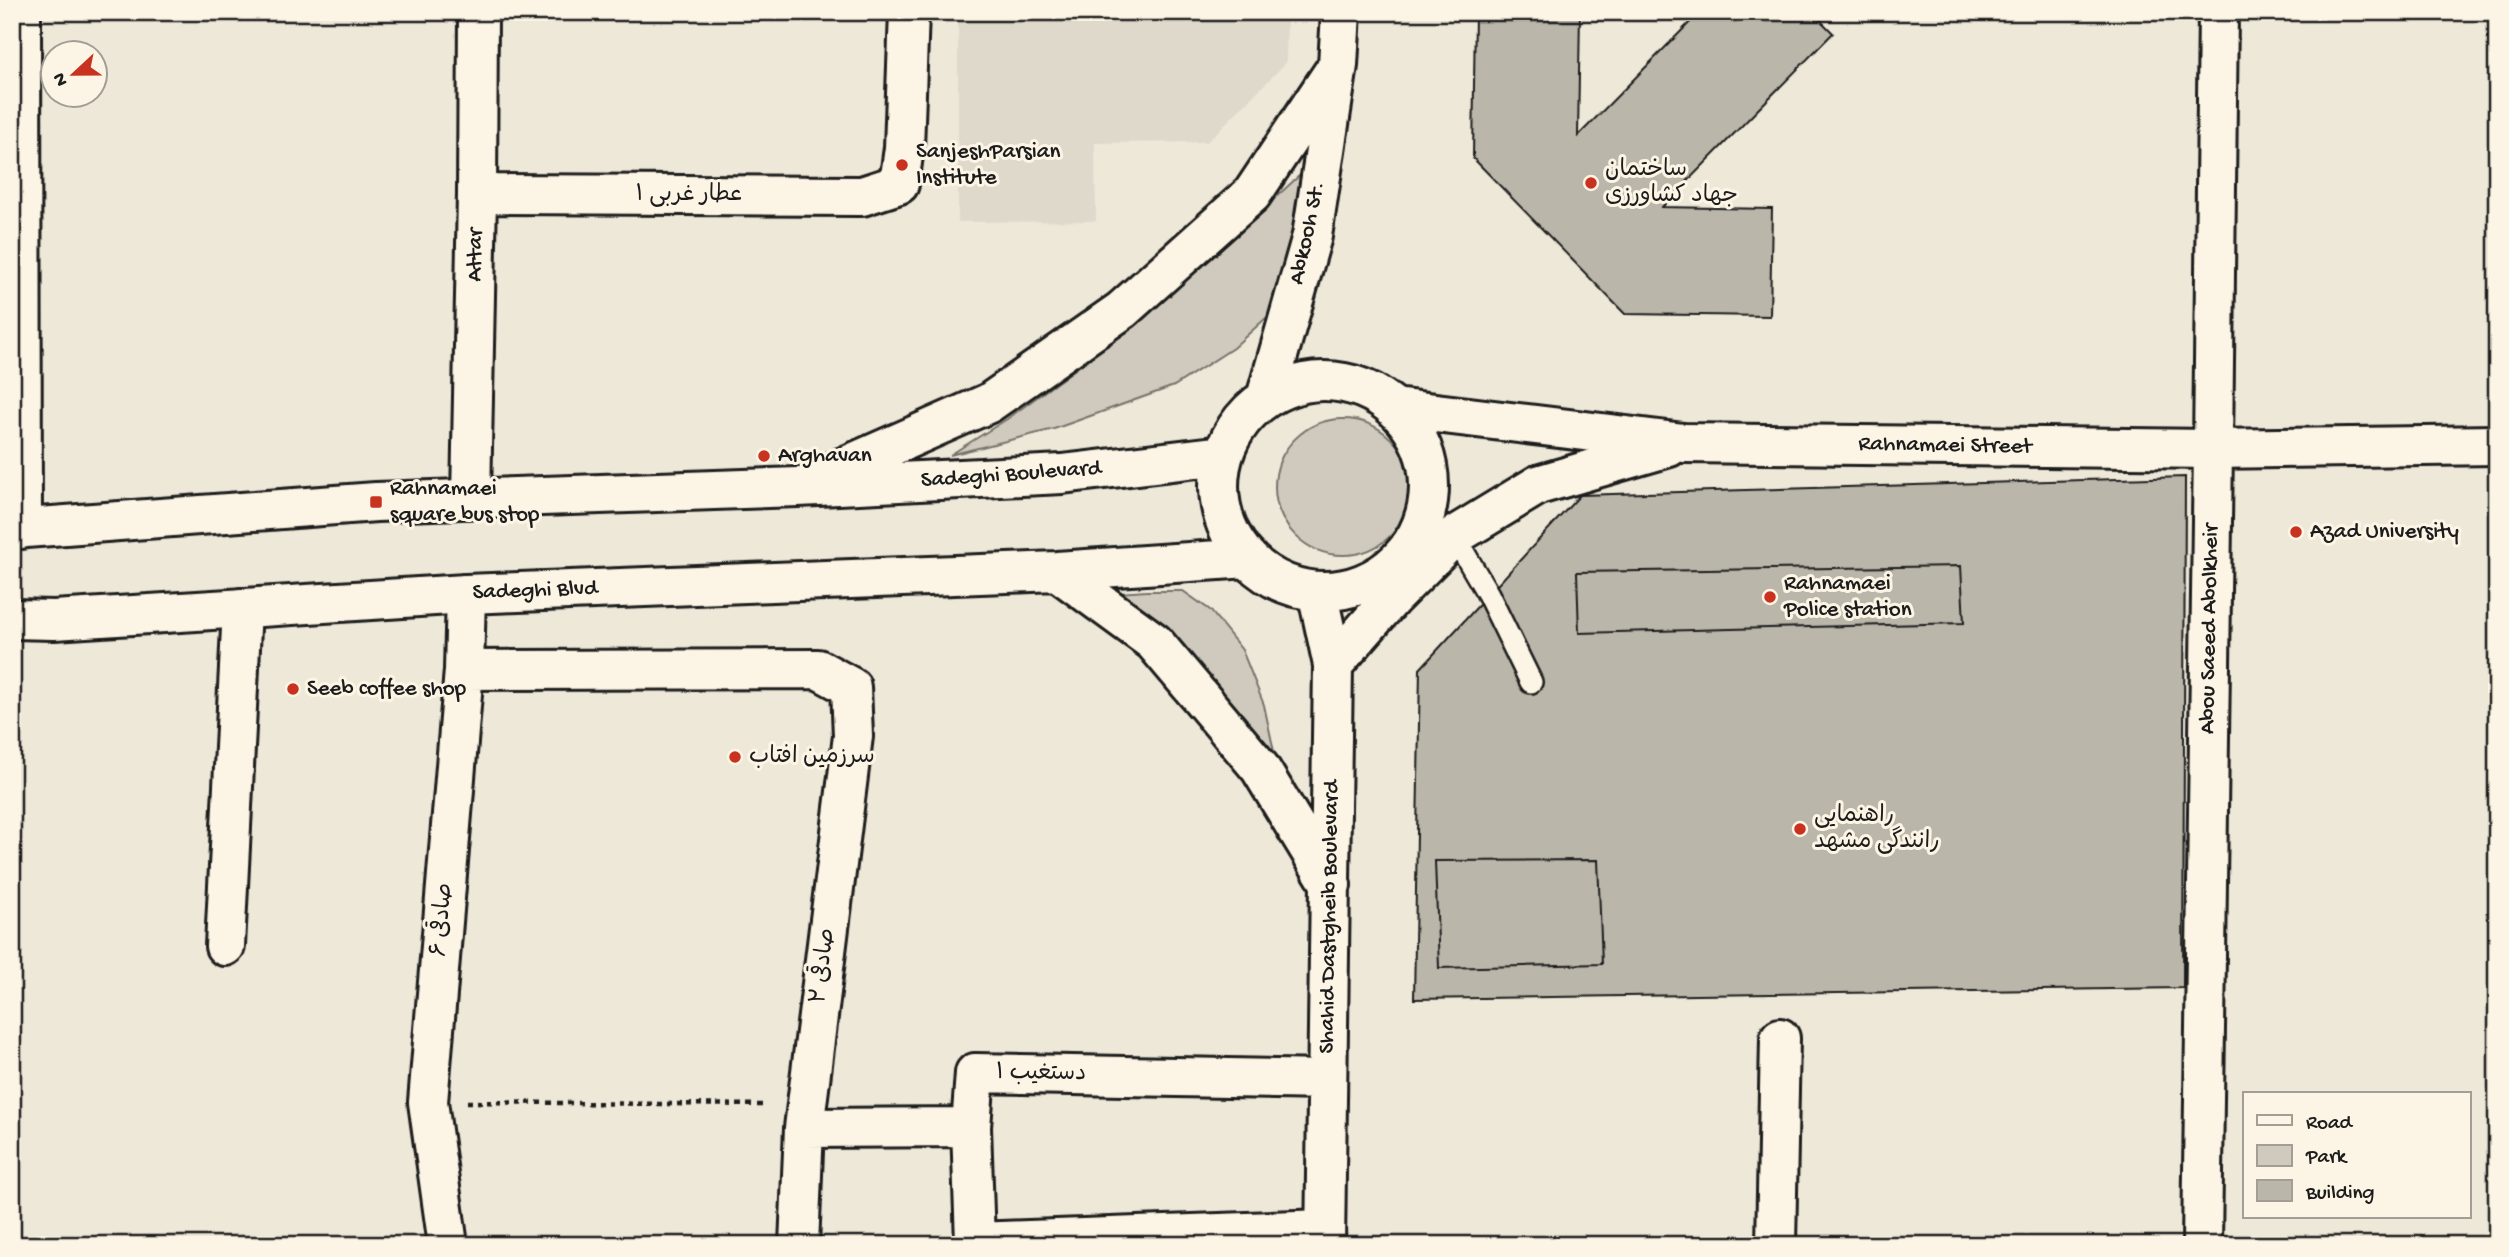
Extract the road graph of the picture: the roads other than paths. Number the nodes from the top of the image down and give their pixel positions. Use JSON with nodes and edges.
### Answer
{"nodes":[{"id":1,"x":21,"y":12,"type":"edge"},
{"id":2,"x":478,"y":12,"type":"edge"},
{"id":3,"x":909,"y":12,"type":"edge"},
{"id":4,"x":1341,"y":12,"type":"edge"},
{"id":5,"x":2218,"y":12,"type":"edge"},
{"id":6,"x":1338,"y":65,"type":"junction"},
{"id":7,"x":477,"y":194,"type":"junction"},
{"id":8,"x":1266,"y":398,"type":"junction"},
{"id":9,"x":1394,"y":408,"type":"junction"},
{"id":10,"x":1684,"y":443,"type":"junction"},
{"id":11,"x":2497,"y":445,"type":"edge"},
{"id":12,"x":2213,"y":449,"type":"junction"},
{"id":13,"x":1223,"y":455,"type":"junction"},
{"id":14,"x":798,"y":487,"type":"junction"},
{"id":15,"x":471,"y":498,"type":"junction"},
{"id":16,"x":17,"y":529,"type":"edge"},
{"id":17,"x":1454,"y":536,"type":"junction"},
{"id":18,"x":1248,"y":558,"type":"junction"},
{"id":19,"x":1058,"y":571,"type":"junction"},
{"id":20,"x":1317,"y":591,"type":"junction"},
{"id":21,"x":466,"y":594,"type":"junction"},
{"id":22,"x":243,"y":608,"type":"junction"},
{"id":23,"x":12,"y":620,"type":"edge"},
{"id":24,"x":1333,"y":665,"type":"junction"},
{"id":25,"x":464,"y":670,"type":"junction"},
{"id":26,"x":1531,"y":682,"type":"dead end"},
{"id":27,"x":1331,"y":885,"type":"junction"},
{"id":28,"x":225,"y":946,"type":"dead end"},
{"id":29,"x":1780,"y":1038,"type":"dead end"},
{"id":30,"x":1328,"y":1080,"type":"junction"},
{"id":31,"x":806,"y":1117,"type":"junction"},
{"id":32,"x":971,"y":1127,"type":"junction"},
{"id":33,"x":1325,"y":1237,"type":"edge"},
{"id":34,"x":448,"y":1245,"type":"edge"},
{"id":35,"x":799,"y":1245,"type":"edge"},
{"id":36,"x":1776,"y":1245,"type":"edge"},
{"id":37,"x":2202,"y":1245,"type":"edge"}],
"edges":[{"from":1,"to":16,"type":"main road"},
{"from":2,"to":7,"type":"main road","name":"Attar"},
{"from":3,"to":7,"type":"main road","name":"عطار غربی ۱"},
{"from":4,"to":6,"type":"main road","name":"Abkooh St."},
{"from":5,"to":12,"type":"main road","name":"Abou Saeed Abolkheir"},
{"from":6,"to":8,"type":"main road","name":"Abkooh St."},
{"from":6,"to":14,"type":"main road"},
{"from":7,"to":15,"type":"main road","name":"Attar"},
{"from":8,"to":9,"type":"main road"},
{"from":8,"to":13,"type":"main road"},
{"from":9,"to":10,"type":"main road","name":"Rahnamaei Street"},
{"from":9,"to":20,"type":"main road"},
{"from":10,"to":12,"type":"main road","name":"Rahnamaei Street"},
{"from":10,"to":17,"type":"main road"},
{"from":11,"to":12,"type":"main road","name":"Rahnamaei Street"},
{"from":12,"to":37,"type":"main road","name":"Abou Saeed Abolkheir"},
{"from":13,"to":14,"type":"main road","name":"Sadeghi Boulevard"},
{"from":13,"to":18,"type":"main road"},
{"from":14,"to":15,"type":"main road"},
{"from":15,"to":16,"type":"main road"},
{"from":17,"to":24,"type":"main road"},
{"from":17,"to":26,"type":"lane"},
{"from":18,"to":19,"type":"main road"},
{"from":18,"to":20,"type":"main road"},
{"from":19,"to":21,"type":"main road","name":"Sadeghi Blvd"},
{"from":19,"to":27,"type":"main road"},
{"from":20,"to":24,"type":"main road","name":"Shahid Dastgheib Boulevard"},
{"from":21,"to":22,"type":"main road","name":"Sadeghi Blvd"},
{"from":21,"to":25,"type":"main road","name":"صادقی ۶"},
{"from":22,"to":23,"type":"main road","name":"Sadeghi Blvd"},
{"from":22,"to":28,"type":"main road"},
{"from":24,"to":27,"type":"main road","name":"Shahid Dastgheib Boulevard"},
{"from":25,"to":31,"type":"main road","name":"صادقی ۲"},
{"from":25,"to":34,"type":"main road","name":"صادقی ۶"},
{"from":27,"to":30,"type":"main road","name":"Shahid Dastgheib Boulevard"},
{"from":29,"to":36,"type":"main road"},
{"from":30,"to":32,"type":"main road","name":"دستغیب ۱"},
{"from":30,"to":33,"type":"main road","name":"Shahid Dastgheib Boulevard"},
{"from":31,"to":32,"type":"main road"},
{"from":31,"to":35,"type":"main road","name":"صادقی ۲"},
{"from":32,"to":33,"type":"main road"}]}
